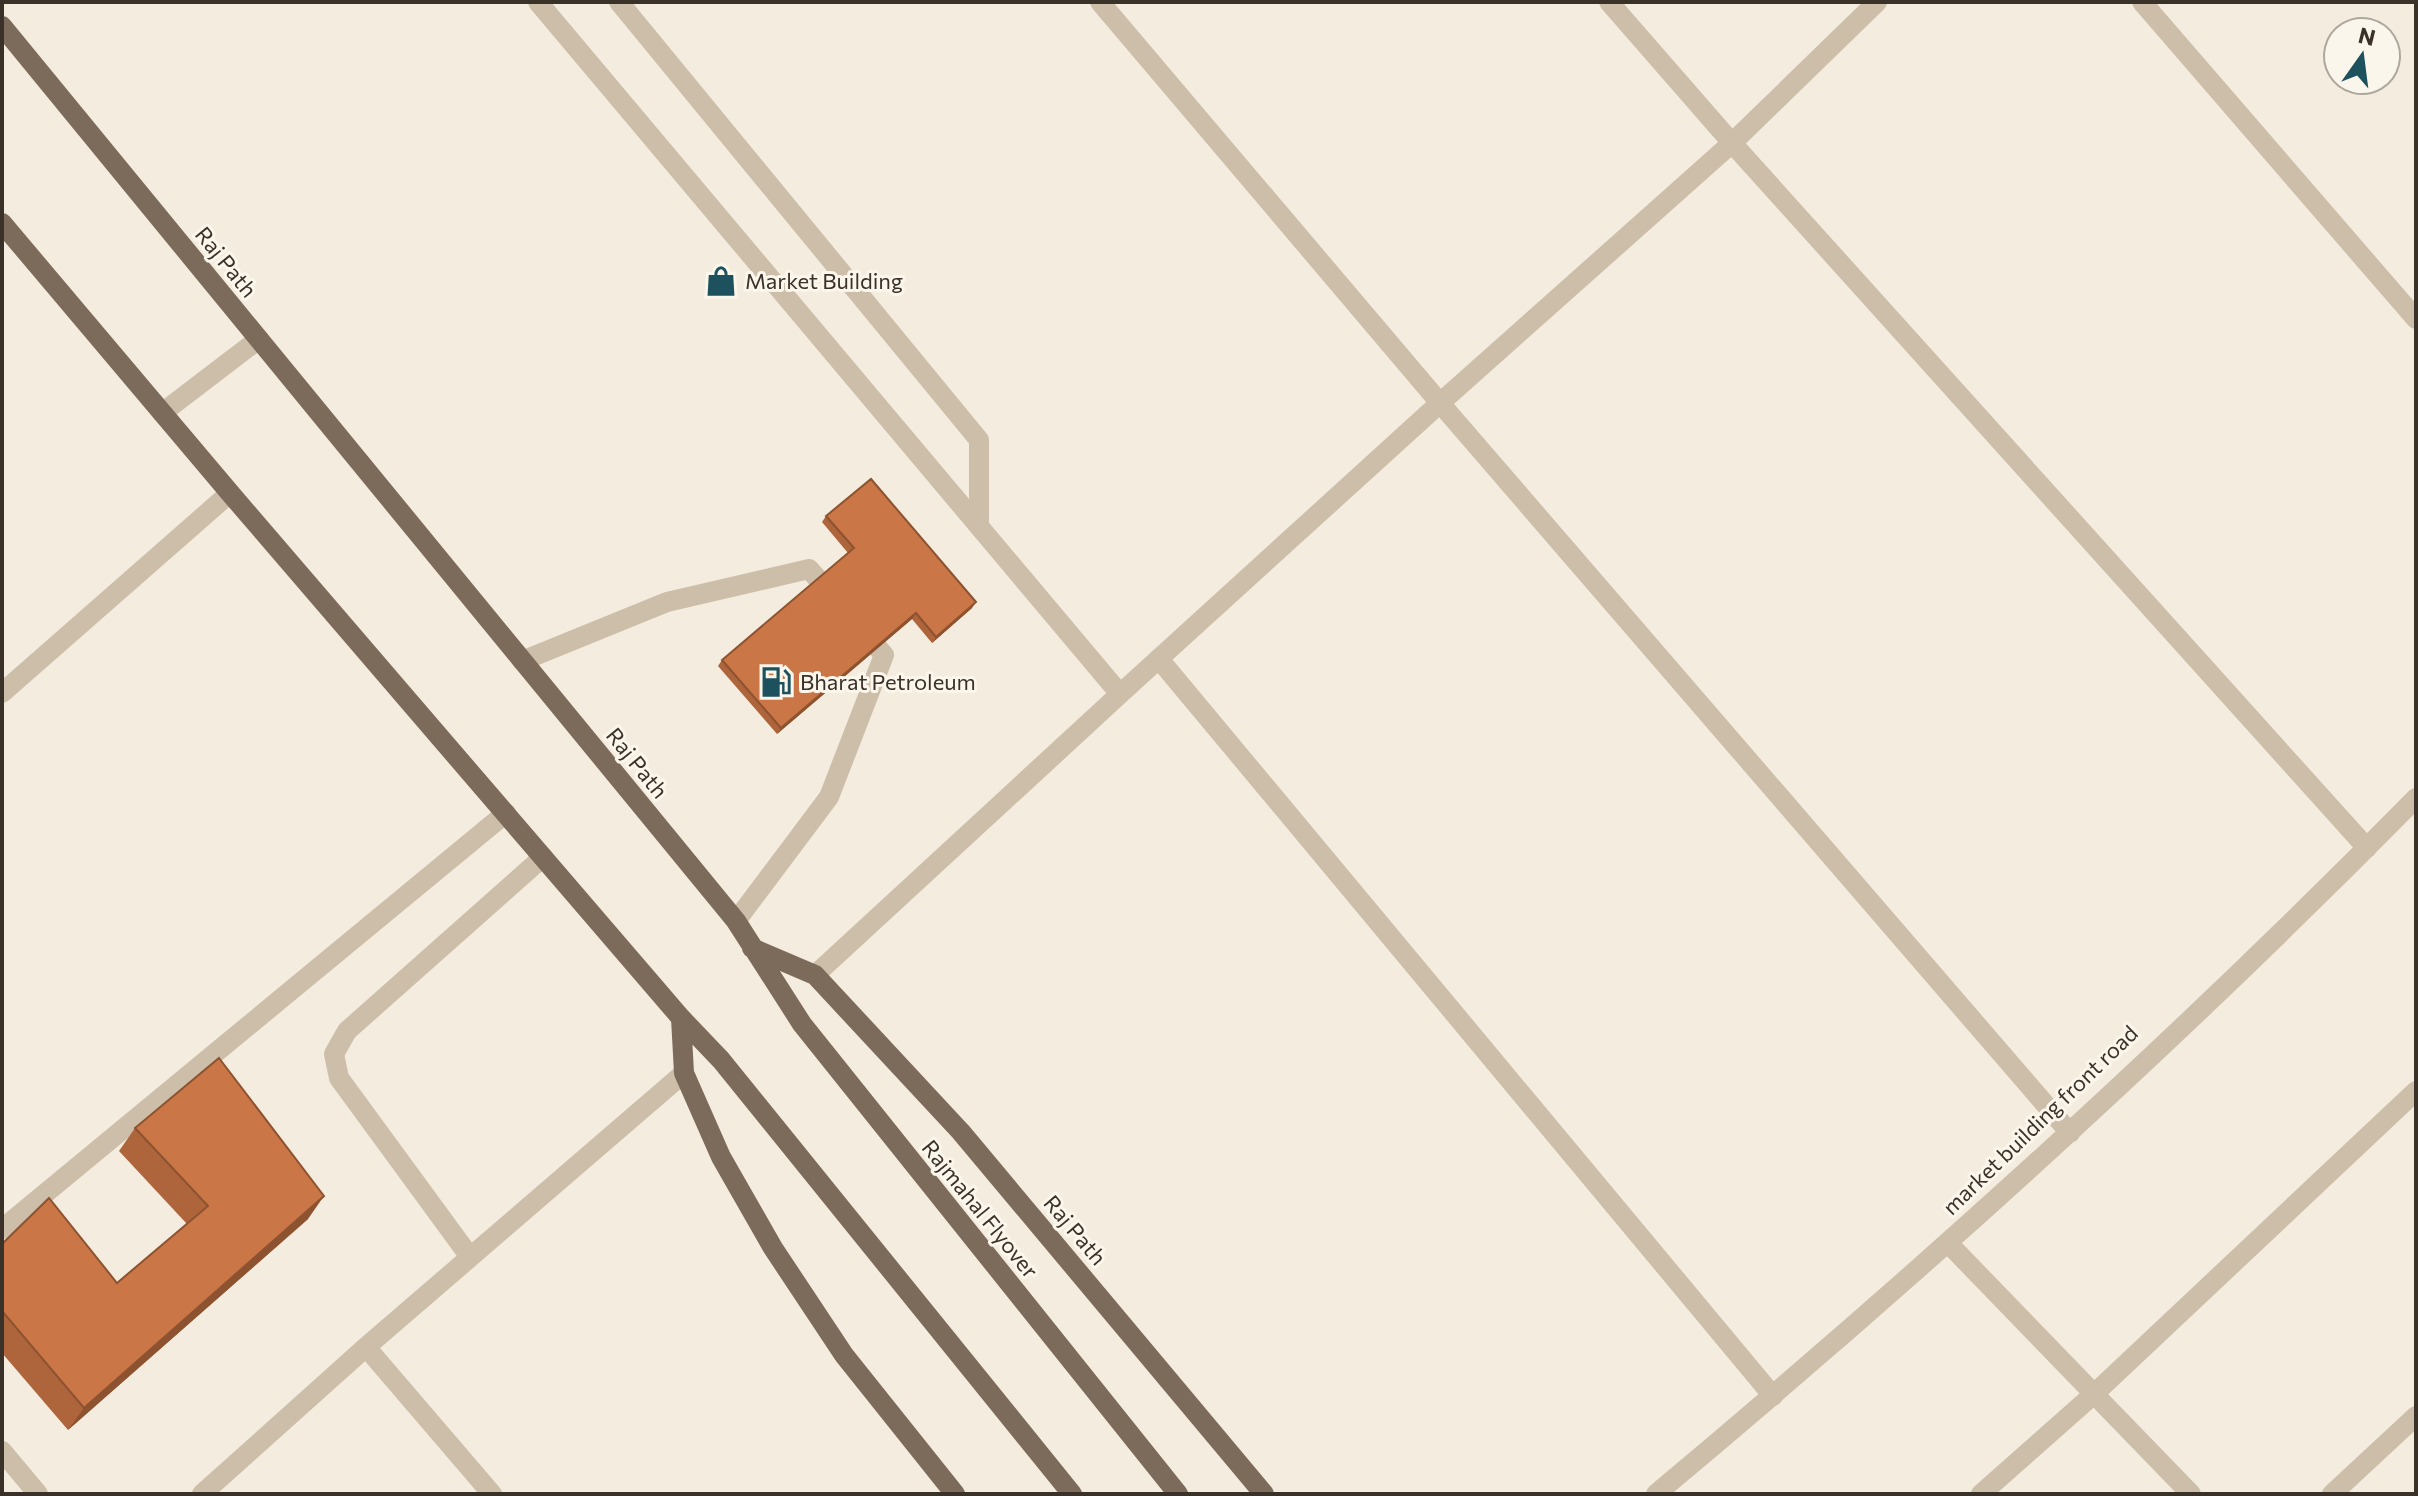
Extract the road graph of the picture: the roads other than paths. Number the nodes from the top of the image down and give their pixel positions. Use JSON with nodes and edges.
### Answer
{"nodes":[{"id":1,"x":538,"y":2,"type":"edge"},
{"id":2,"x":619,"y":2,"type":"edge"},
{"id":3,"x":1100,"y":2,"type":"edge"},
{"id":4,"x":1609,"y":2,"type":"edge"},
{"id":5,"x":1877,"y":2,"type":"edge"},
{"id":6,"x":2142,"y":2,"type":"edge"},
{"id":7,"x":2,"y":26,"type":"edge"},
{"id":8,"x":1732,"y":143,"type":"junction"},
{"id":9,"x":2,"y":223,"type":"edge"},
{"id":10,"x":2416,"y":319,"type":"edge"},
{"id":11,"x":259,"y":339,"type":"junction"},
{"id":12,"x":1440,"y":403,"type":"junction"},
{"id":13,"x":162,"y":413,"type":"junction"},
{"id":14,"x":230,"y":493,"type":"junction"},
{"id":15,"x":979,"y":526,"type":"junction"},
{"id":16,"x":1159,"y":659,"type":"junction"},
{"id":17,"x":522,"y":661,"type":"junction"},
{"id":18,"x":2,"y":693,"type":"edge"},
{"id":19,"x":1120,"y":694,"type":"junction"},
{"id":20,"x":2416,"y":789,"type":"edge"},
{"id":21,"x":2416,"y":798,"type":"edge"},
{"id":22,"x":506,"y":813,"type":"junction"},
{"id":23,"x":2364,"y":845,"type":"junction"},
{"id":24,"x":543,"y":857,"type":"junction"},
{"id":25,"x":736,"y":921,"type":"junction"},
{"id":26,"x":752,"y":948,"type":"junction"},
{"id":27,"x":815,"y":975,"type":"junction"},
{"id":28,"x":681,"y":1018,"type":"junction"},
{"id":29,"x":684,"y":1073,"type":"junction"},
{"id":30,"x":2416,"y":1091,"type":"edge"},
{"id":31,"x":2068,"y":1131,"type":"junction"},
{"id":32,"x":2,"y":1229,"type":"edge"},
{"id":33,"x":1948,"y":1243,"type":"junction"},
{"id":34,"x":470,"y":1257,"type":"junction"},
{"id":35,"x":366,"y":1347,"type":"junction"},
{"id":36,"x":2093,"y":1394,"type":"junction"},
{"id":37,"x":1773,"y":1396,"type":"junction"},
{"id":38,"x":2416,"y":1416,"type":"edge"},
{"id":39,"x":2,"y":1451,"type":"edge"},
{"id":40,"x":38,"y":1494,"type":"edge"},
{"id":41,"x":202,"y":1494,"type":"edge"},
{"id":42,"x":492,"y":1494,"type":"edge"},
{"id":43,"x":955,"y":1494,"type":"edge"},
{"id":44,"x":1072,"y":1494,"type":"edge"},
{"id":45,"x":1178,"y":1494,"type":"edge"},
{"id":46,"x":1264,"y":1494,"type":"edge"},
{"id":47,"x":1656,"y":1494,"type":"edge"},
{"id":48,"x":1981,"y":1494,"type":"edge"},
{"id":49,"x":2191,"y":1494,"type":"edge"},
{"id":50,"x":2332,"y":1494,"type":"edge"}],
"edges":[{"from":1,"to":15,"type":"street"},
{"from":2,"to":15,"type":"street"},
{"from":3,"to":12,"type":"street"},
{"from":4,"to":8,"type":"street"},
{"from":5,"to":8,"type":"street"},
{"from":6,"to":10,"type":"street"},
{"from":7,"to":11,"type":"main road","name":"Raj Path"},
{"from":8,"to":12,"type":"street"},
{"from":8,"to":23,"type":"street"},
{"from":9,"to":13,"type":"main road"},
{"from":11,"to":13,"type":"street"},
{"from":11,"to":17,"type":"main road","name":"Raj Path"},
{"from":12,"to":16,"type":"street"},
{"from":12,"to":31,"type":"street"},
{"from":13,"to":14,"type":"main road"},
{"from":14,"to":18,"type":"street"},
{"from":14,"to":22,"type":"main road"},
{"from":15,"to":19,"type":"street"},
{"from":16,"to":19,"type":"street"},
{"from":16,"to":37,"type":"street"},
{"from":17,"to":25,"type":"main road","name":"Raj Path"},
{"from":17,"to":25,"type":"street"},
{"from":19,"to":27,"type":"street"},
{"from":20,"to":23,"type":"street"},
{"from":21,"to":23,"type":"street"},
{"from":22,"to":24,"type":"main road"},
{"from":22,"to":32,"type":"street"},
{"from":23,"to":31,"type":"street"},
{"from":24,"to":28,"type":"main road"},
{"from":24,"to":34,"type":"street"},
{"from":25,"to":26,"type":"main road","name":"Raj Path"},
{"from":26,"to":27,"type":"main road","name":"Raj Path"},
{"from":26,"to":45,"type":"main road","name":"Rajmahal Flyover"},
{"from":27,"to":46,"type":"main road","name":"Raj Path"},
{"from":28,"to":29,"type":"main road"},
{"from":28,"to":44,"type":"main road"},
{"from":29,"to":34,"type":"street"},
{"from":29,"to":43,"type":"main road"},
{"from":30,"to":36,"type":"street"},
{"from":31,"to":33,"type":"street"},
{"from":33,"to":36,"type":"street"},
{"from":33,"to":37,"type":"street"},
{"from":34,"to":35,"type":"street"},
{"from":35,"to":41,"type":"street"},
{"from":35,"to":42,"type":"street"},
{"from":36,"to":48,"type":"street"},
{"from":36,"to":49,"type":"street"},
{"from":37,"to":47,"type":"street"},
{"from":38,"to":50,"type":"street"},
{"from":39,"to":40,"type":"street"}]}
